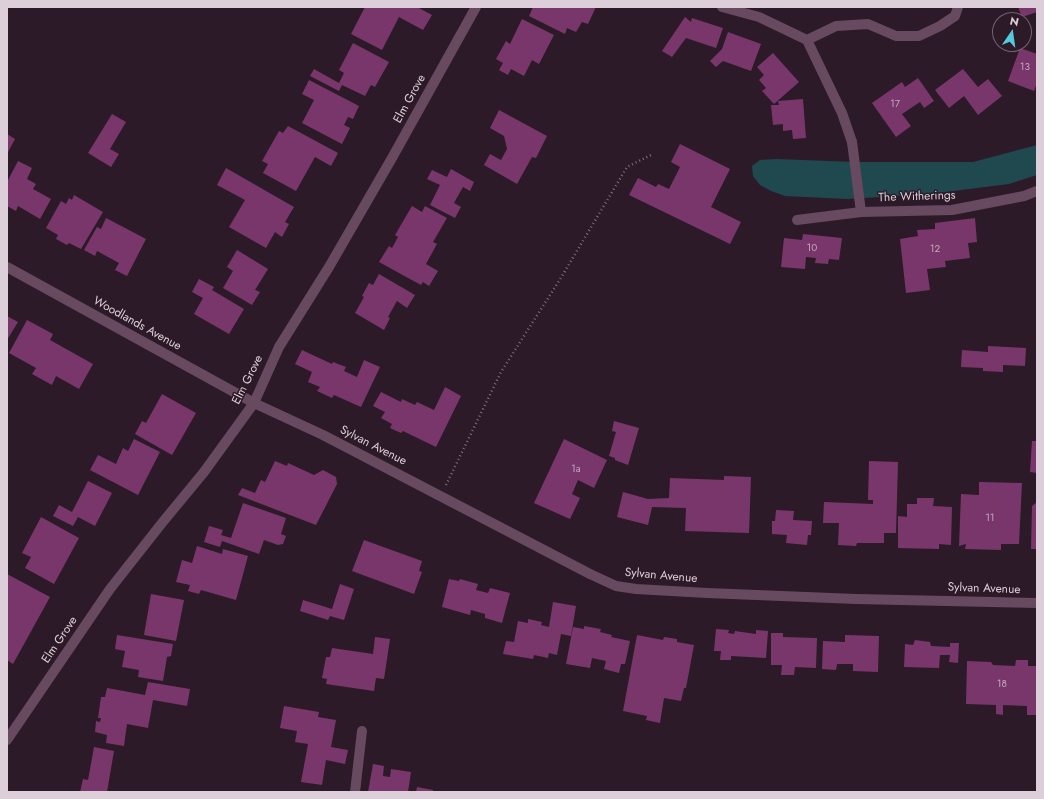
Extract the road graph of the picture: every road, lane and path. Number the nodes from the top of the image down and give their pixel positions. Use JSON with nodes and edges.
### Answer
{"nodes":[{"id":1,"x":476,"y":7,"type":"edge"},
{"id":2,"x":722,"y":7,"type":"edge"},
{"id":3,"x":958,"y":7,"type":"edge"},
{"id":4,"x":807,"y":40,"type":"junction"},
{"id":5,"x":651,"y":154,"type":"dead end"},
{"id":6,"x":1037,"y":191,"type":"edge"},
{"id":7,"x":861,"y":212,"type":"junction"},
{"id":8,"x":797,"y":220,"type":"dead end"},
{"id":9,"x":7,"y":266,"type":"edge"},
{"id":10,"x":254,"y":403,"type":"junction"},
{"id":11,"x":440,"y":496,"type":"junction"},
{"id":12,"x":1037,"y":603,"type":"edge"},
{"id":13,"x":362,"y":732,"type":"dead end"},
{"id":14,"x":7,"y":740,"type":"edge"},
{"id":15,"x":355,"y":792,"type":"edge"}],
"edges":[{"from":1,"to":10,"type":"street","name":"Elm Grove"},
{"from":2,"to":4,"type":"street"},
{"from":3,"to":4,"type":"street"},
{"from":4,"to":7,"type":"street"},
{"from":5,"to":11,"type":"path"},
{"from":6,"to":7,"type":"street","name":"The Witherings"},
{"from":7,"to":8,"type":"street","name":"The Witherings"},
{"from":9,"to":10,"type":"street","name":"Woodlands Avenue"},
{"from":10,"to":11,"type":"street","name":"Sylvan Avenue"},
{"from":10,"to":14,"type":"street","name":"Elm Grove"},
{"from":11,"to":12,"type":"street","name":"Sylvan Avenue"},
{"from":13,"to":15,"type":"street"}]}
